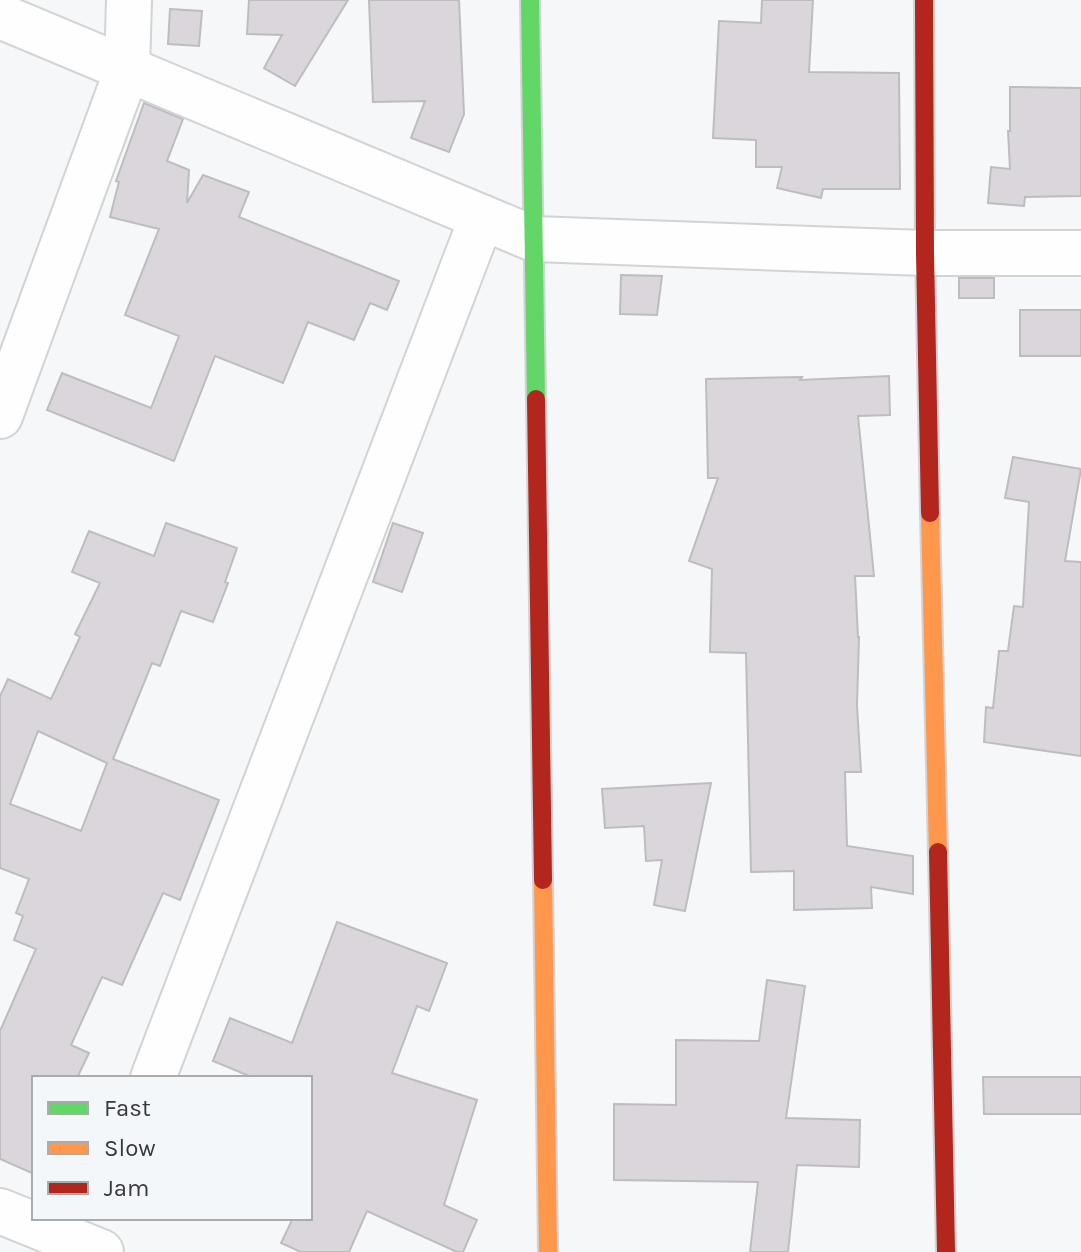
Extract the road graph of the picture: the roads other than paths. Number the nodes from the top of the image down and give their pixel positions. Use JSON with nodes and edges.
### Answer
{"nodes":[{"id":1,"x":129,"y":0,"type":"edge"},
{"id":2,"x":530,"y":0,"type":"edge"},
{"id":3,"x":924,"y":0,"type":"edge"},
{"id":4,"x":0,"y":16,"type":"edge"},
{"id":5,"x":127,"y":70,"type":"junction"},
{"id":6,"x":482,"y":217,"type":"junction"},
{"id":7,"x":534,"y":239,"type":"junction"},
{"id":8,"x":925,"y":253,"type":"junction"},
{"id":9,"x":1081,"y":253,"type":"edge"},
{"id":10,"x":0,"y":416,"type":"edge"},
{"id":11,"x":154,"y":1076,"type":"edge"},
{"id":12,"x":0,"y":1211,"type":"edge"},
{"id":13,"x":94,"y":1242,"type":"edge"},
{"id":14,"x":548,"y":1252,"type":"edge"},
{"id":15,"x":946,"y":1252,"type":"edge"}],
"edges":[{"from":1,"to":5,"type":"street"},
{"from":2,"to":7,"type":"street"},
{"from":3,"to":8,"type":"street"},
{"from":4,"to":5,"type":"street"},
{"from":5,"to":6,"type":"street"},
{"from":5,"to":10,"type":"street"},
{"from":6,"to":7,"type":"street"},
{"from":6,"to":11,"type":"street"},
{"from":7,"to":8,"type":"street"},
{"from":7,"to":14,"type":"street"},
{"from":8,"to":9,"type":"street"},
{"from":8,"to":15,"type":"street"},
{"from":12,"to":13,"type":"street"}]}
